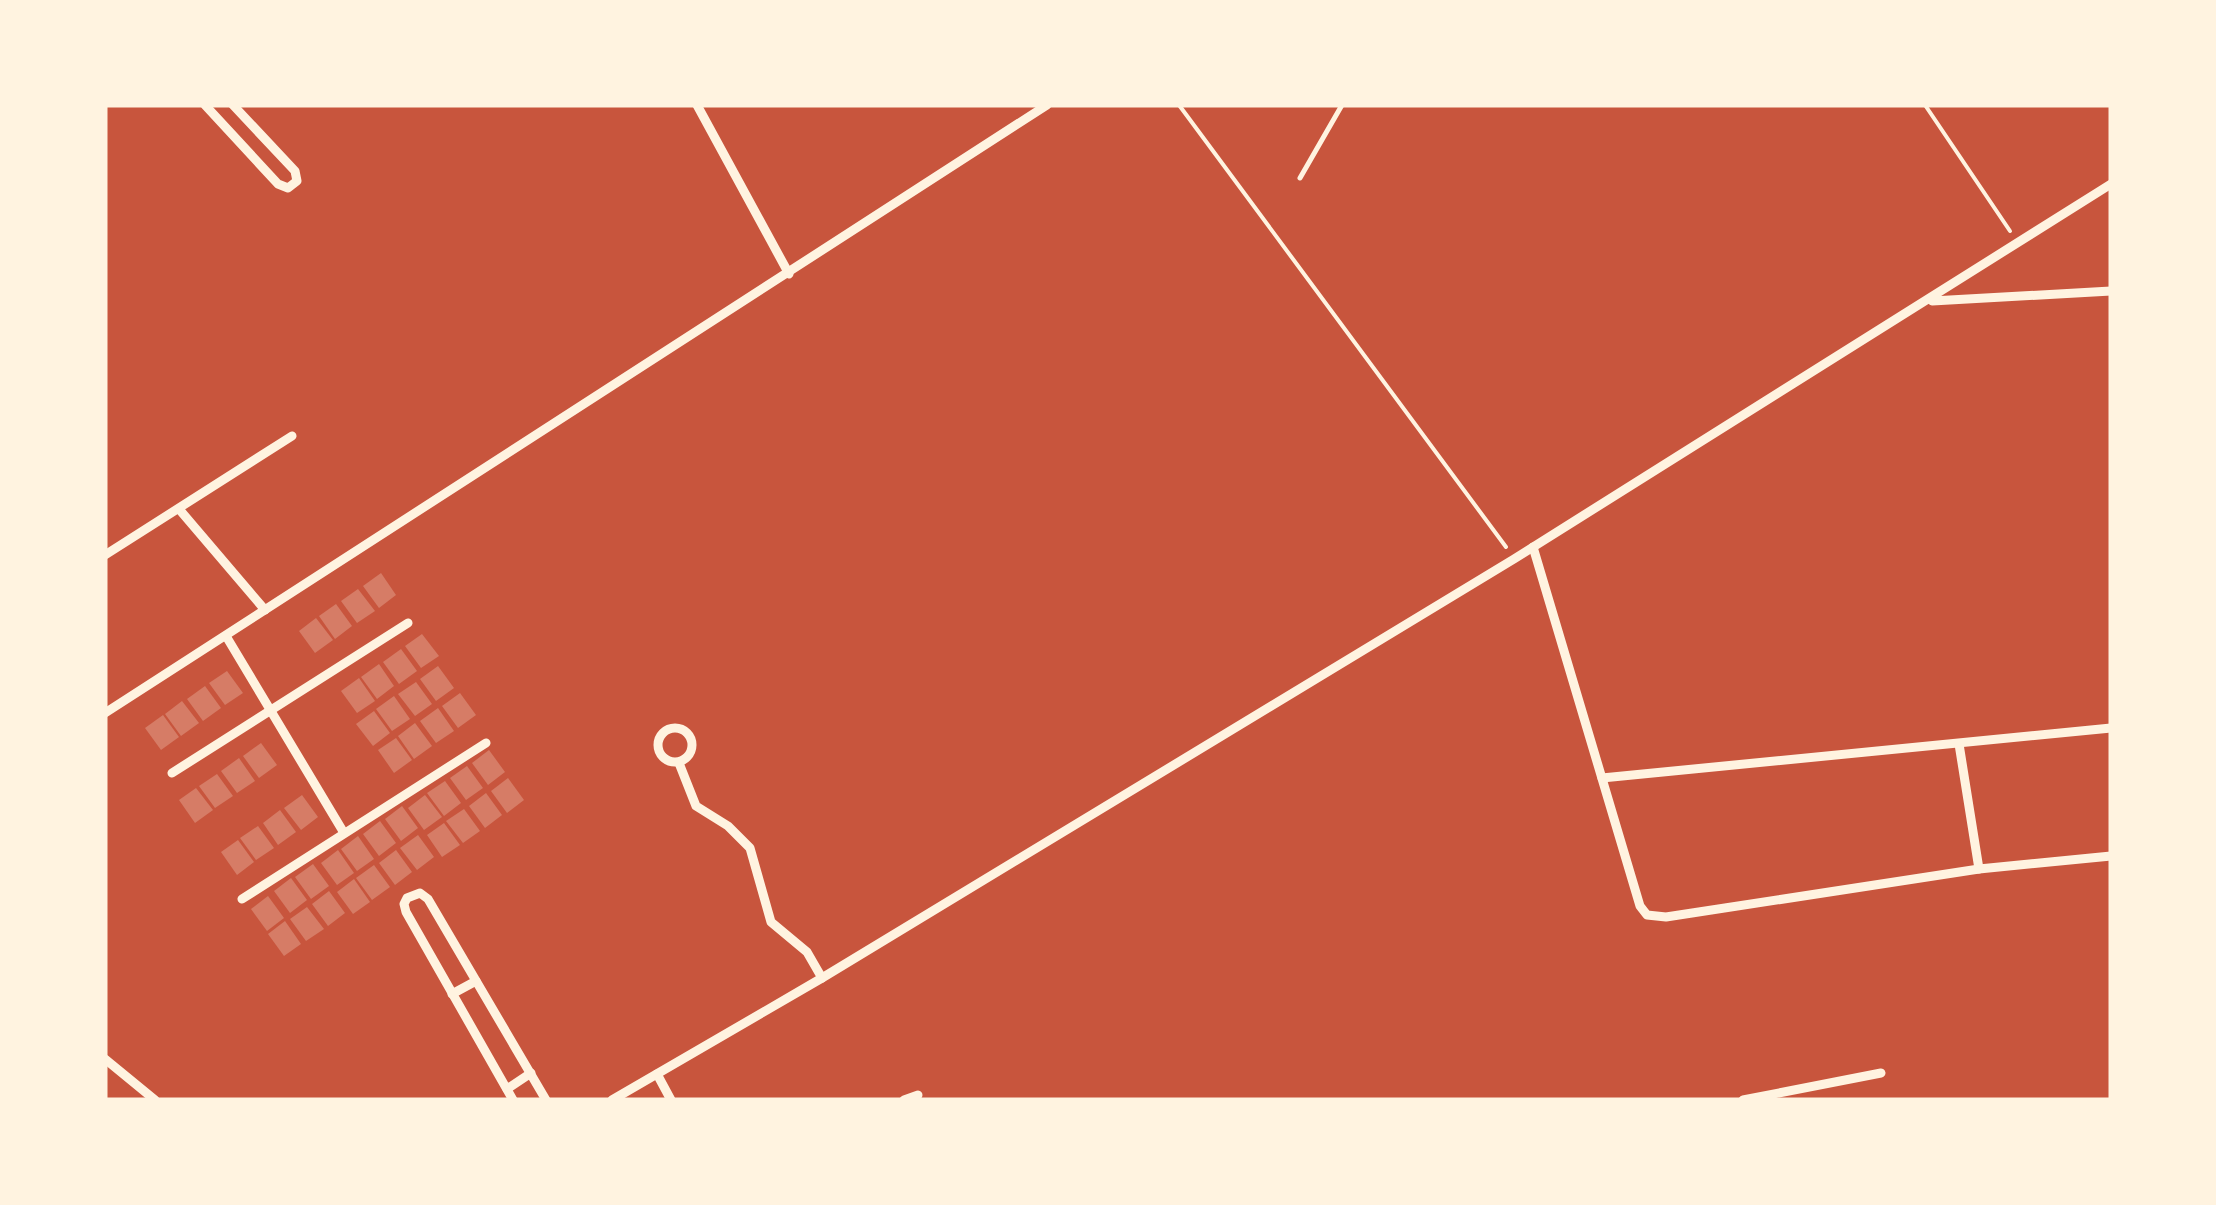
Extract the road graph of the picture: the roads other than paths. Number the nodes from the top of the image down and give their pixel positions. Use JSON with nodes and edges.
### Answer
{"nodes":[{"id":1,"x":205,"y":105,"type":"edge"},
{"id":2,"x":233,"y":105,"type":"edge"},
{"id":3,"x":697,"y":105,"type":"edge"},
{"id":4,"x":1048,"y":105,"type":"edge"},
{"id":5,"x":1342,"y":105,"type":"edge"},
{"id":6,"x":274,"y":148,"type":"junction"},
{"id":7,"x":258,"y":163,"type":"junction"},
{"id":8,"x":1300,"y":178,"type":"dead end"},
{"id":9,"x":2111,"y":184,"type":"edge"},
{"id":10,"x":789,"y":274,"type":"junction"},
{"id":11,"x":2111,"y":291,"type":"edge"},
{"id":12,"x":1930,"y":301,"type":"junction"},
{"id":13,"x":292,"y":436,"type":"dead end"},
{"id":14,"x":178,"y":509,"type":"junction"},
{"id":15,"x":1533,"y":547,"type":"junction"},
{"id":16,"x":105,"y":556,"type":"edge"},
{"id":17,"x":265,"y":610,"type":"junction"},
{"id":18,"x":408,"y":623,"type":"dead end"},
{"id":19,"x":226,"y":636,"type":"junction"},
{"id":20,"x":268,"y":710,"type":"junction"},
{"id":21,"x":105,"y":714,"type":"edge"},
{"id":22,"x":2111,"y":728,"type":"edge"},
{"id":23,"x":486,"y":743,"type":"dead end"},
{"id":24,"x":1959,"y":744,"type":"junction"},
{"id":25,"x":679,"y":762,"type":"dead end"},
{"id":26,"x":172,"y":774,"type":"dead end"},
{"id":27,"x":1602,"y":778,"type":"junction"},
{"id":28,"x":344,"y":833,"type":"junction"},
{"id":29,"x":2111,"y":856,"type":"edge"},
{"id":30,"x":1979,"y":869,"type":"junction"},
{"id":31,"x":242,"y":899,"type":"dead end"},
{"id":32,"x":822,"y":978,"type":"junction"},
{"id":33,"x":476,"y":981,"type":"junction"},
{"id":34,"x":452,"y":994,"type":"junction"},
{"id":35,"x":105,"y":1059,"type":"edge"},
{"id":36,"x":1881,"y":1072,"type":"dead end"},
{"id":37,"x":531,"y":1074,"type":"junction"},
{"id":38,"x":657,"y":1074,"type":"junction"},
{"id":39,"x":507,"y":1089,"type":"junction"},
{"id":40,"x":918,"y":1095,"type":"dead end"},
{"id":41,"x":616,"y":1099,"type":"edge"},
{"id":42,"x":156,"y":1100,"type":"edge"},
{"id":43,"x":513,"y":1100,"type":"edge"},
{"id":44,"x":546,"y":1100,"type":"edge"},
{"id":45,"x":671,"y":1100,"type":"edge"},
{"id":46,"x":904,"y":1100,"type":"edge"},
{"id":47,"x":1744,"y":1100,"type":"edge"}],
"edges":[{"from":1,"to":7,"type":"street"},
{"from":2,"to":6,"type":"street"},
{"from":3,"to":10,"type":"street"},
{"from":4,"to":10,"type":"street"},
{"from":5,"to":8,"type":"lane"},
{"from":6,"to":7,"type":"street"},
{"from":6,"to":7,"type":"street"},
{"from":9,"to":12,"type":"street"},
{"from":10,"to":17,"type":"street"},
{"from":11,"to":12,"type":"street"},
{"from":12,"to":15,"type":"street"},
{"from":13,"to":14,"type":"street"},
{"from":14,"to":16,"type":"street"},
{"from":14,"to":17,"type":"street"},
{"from":15,"to":27,"type":"street"},
{"from":15,"to":32,"type":"street"},
{"from":17,"to":19,"type":"street"},
{"from":18,"to":20,"type":"street"},
{"from":19,"to":20,"type":"street"},
{"from":19,"to":21,"type":"street"},
{"from":20,"to":26,"type":"street"},
{"from":20,"to":28,"type":"street"},
{"from":22,"to":24,"type":"street"},
{"from":23,"to":28,"type":"street"},
{"from":24,"to":27,"type":"street"},
{"from":24,"to":30,"type":"street"},
{"from":25,"to":32,"type":"street"},
{"from":27,"to":30,"type":"street"},
{"from":28,"to":31,"type":"street"},
{"from":29,"to":30,"type":"street"},
{"from":32,"to":38,"type":"street"},
{"from":33,"to":34,"type":"street"},
{"from":33,"to":34,"type":"street"},
{"from":33,"to":37,"type":"street"},
{"from":34,"to":39,"type":"street"},
{"from":35,"to":42,"type":"street"},
{"from":36,"to":47,"type":"street"},
{"from":37,"to":39,"type":"street"},
{"from":37,"to":44,"type":"street"},
{"from":38,"to":41,"type":"street"},
{"from":38,"to":45,"type":"street"},
{"from":39,"to":43,"type":"street"},
{"from":40,"to":46,"type":"street"}]}
